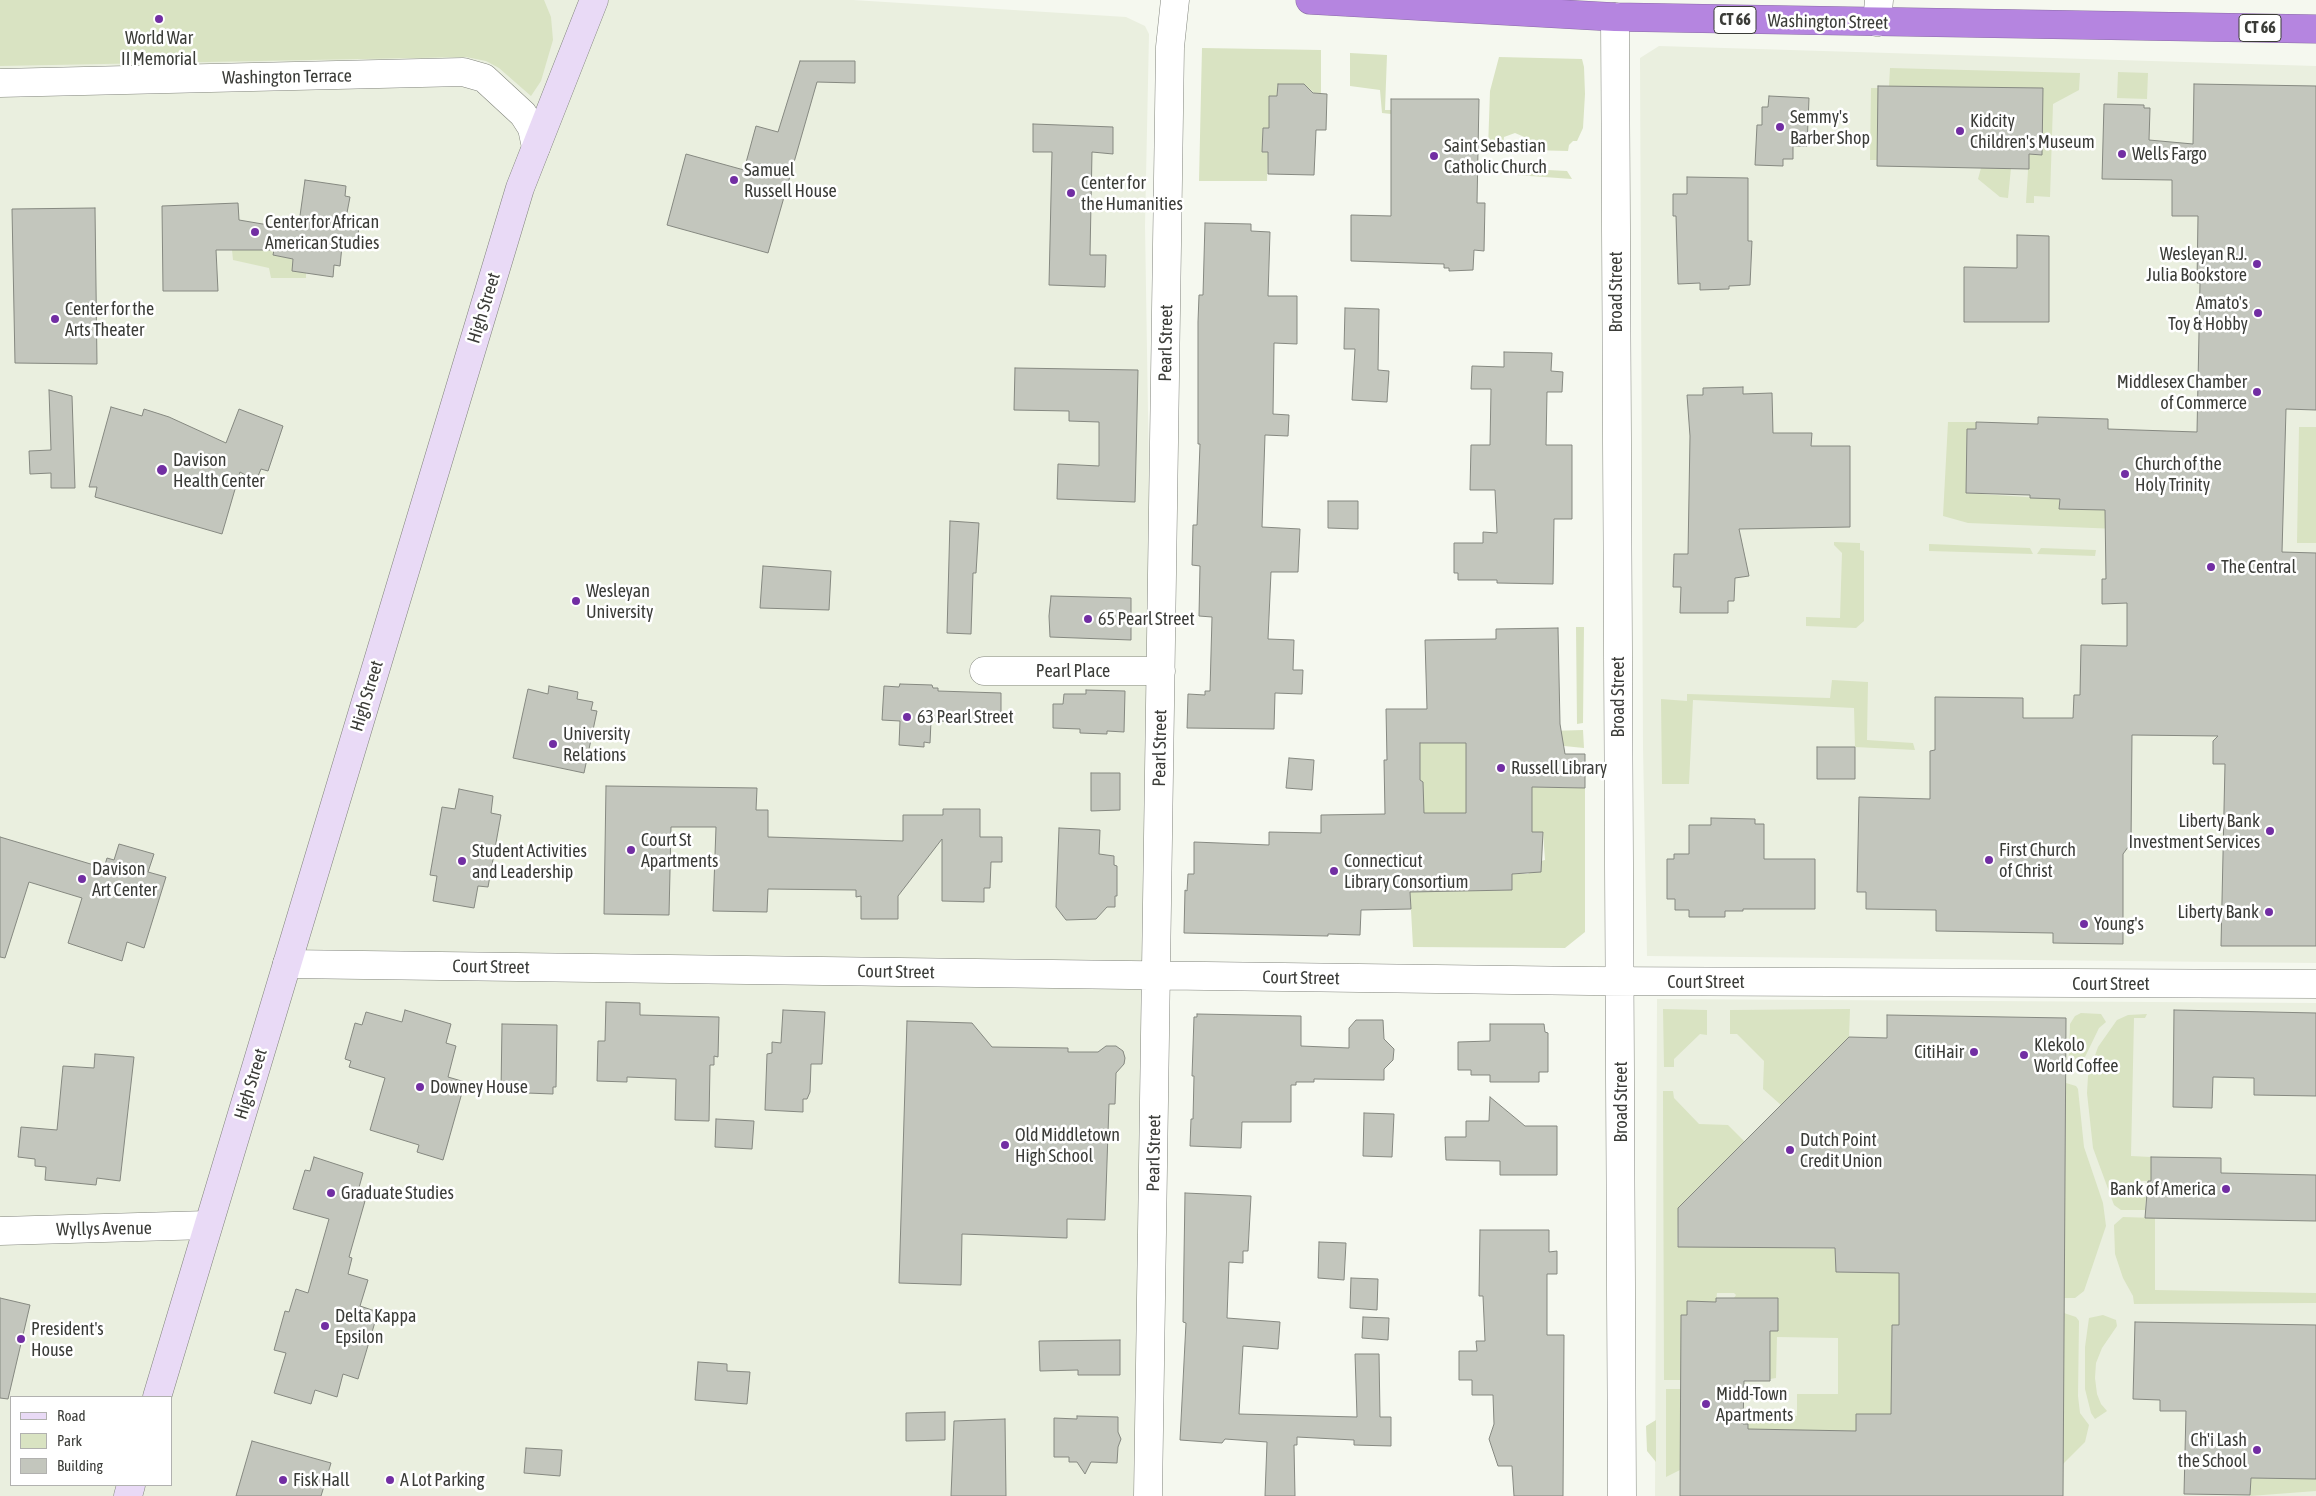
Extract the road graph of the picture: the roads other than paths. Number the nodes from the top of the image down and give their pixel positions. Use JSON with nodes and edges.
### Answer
{"nodes":[{"id":1,"x":594,"y":0,"type":"edge"},
{"id":2,"x":1175,"y":0,"type":"edge"},
{"id":3,"x":1310,"y":0,"type":"edge"},
{"id":4,"x":1878,"y":11,"type":"edge"},
{"id":5,"x":1615,"y":17,"type":"junction"},
{"id":6,"x":2316,"y":29,"type":"edge"},
{"id":7,"x":0,"y":83,"type":"edge"},
{"id":8,"x":536,"y":147,"type":"junction"},
{"id":9,"x":984,"y":671,"type":"dead end"},
{"id":10,"x":1161,"y":671,"type":"junction"},
{"id":11,"x":287,"y":964,"type":"junction"},
{"id":12,"x":1157,"y":976,"type":"junction"},
{"id":13,"x":1620,"y":981,"type":"junction"},
{"id":14,"x":2316,"y":984,"type":"edge"},
{"id":15,"x":208,"y":1225,"type":"junction"},
{"id":16,"x":0,"y":1231,"type":"edge"},
{"id":17,"x":157,"y":1396,"type":"edge"},
{"id":18,"x":1148,"y":1496,"type":"edge"},
{"id":19,"x":1622,"y":1496,"type":"edge"}],
"edges":[{"from":1,"to":8,"type":"street","name":"High Street"},
{"from":2,"to":10,"type":"street","name":"Pearl Street"},
{"from":3,"to":5,"type":"highway","name":"Washington Street","number":"CT 66"},
{"from":4,"to":5,"type":"highway","name":"Washington Street","number":"CT 66"},
{"from":4,"to":6,"type":"highway","name":"Washington Street","number":"CT 66"},
{"from":5,"to":13,"type":"street","name":"Broad Street"},
{"from":7,"to":8,"type":"street","name":"Washington Terrace"},
{"from":8,"to":11,"type":"street","name":"High Street"},
{"from":9,"to":10,"type":"street","name":"Pearl Place"},
{"from":10,"to":12,"type":"street","name":"Pearl Street"},
{"from":11,"to":12,"type":"street","name":"Court Street"},
{"from":11,"to":15,"type":"street","name":"High Street"},
{"from":12,"to":13,"type":"street","name":"Court Street"},
{"from":12,"to":18,"type":"street","name":"Pearl Street"},
{"from":13,"to":14,"type":"street","name":"Court Street"},
{"from":13,"to":19,"type":"street","name":"Broad Street"},
{"from":15,"to":16,"type":"street","name":"Wyllys Avenue"},
{"from":15,"to":17,"type":"street","name":"High Street"}]}
